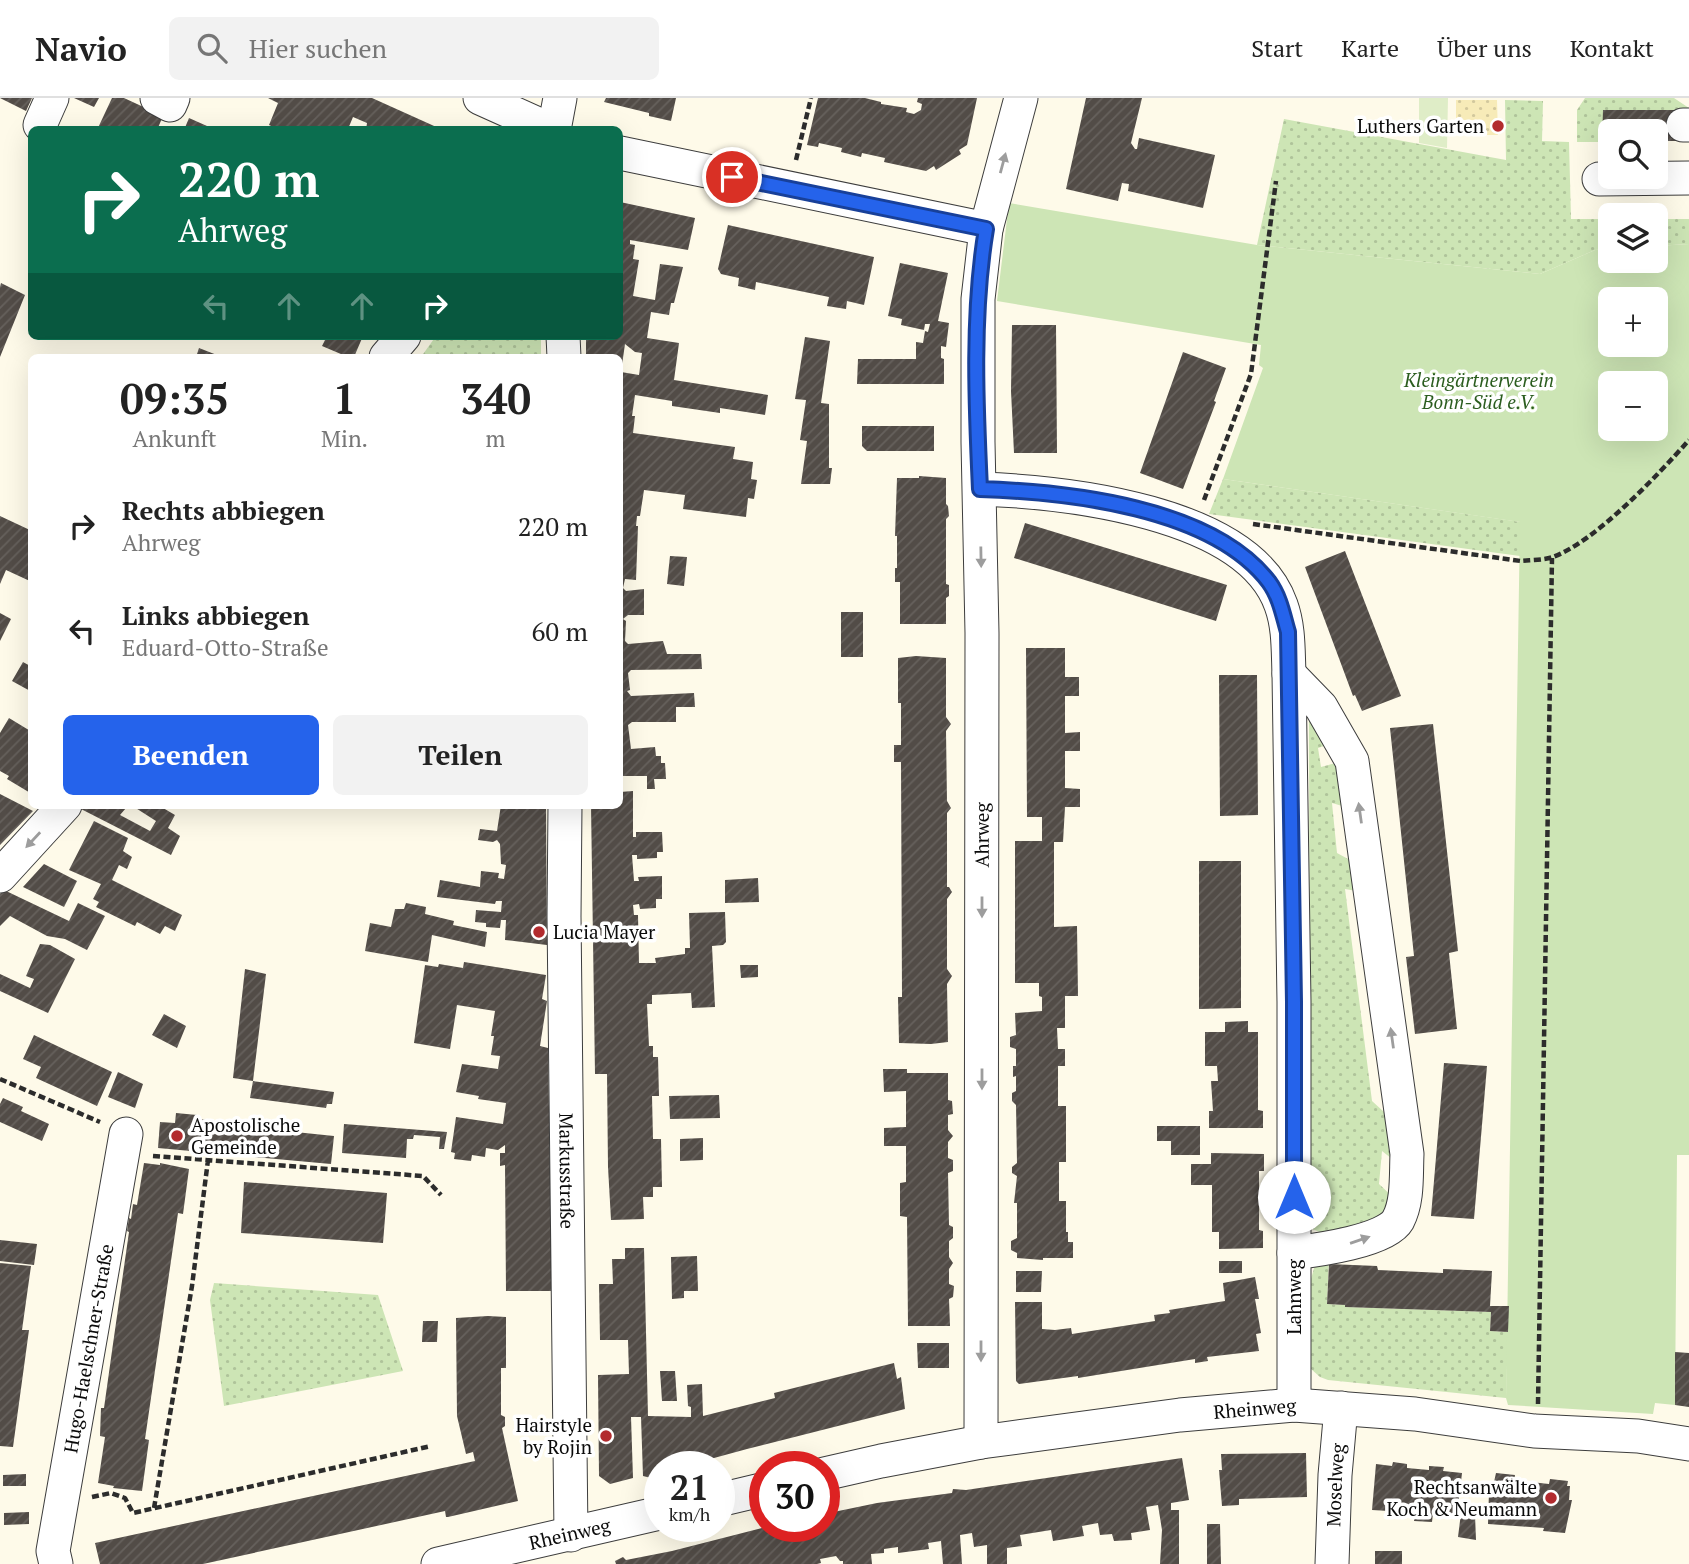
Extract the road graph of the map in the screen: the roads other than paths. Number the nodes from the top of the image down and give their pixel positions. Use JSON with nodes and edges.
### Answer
{"nodes":[{"id":1,"x":157,"y":98,"type":"edge"},
{"id":2,"x":173,"y":98,"type":"edge"},
{"id":3,"x":481,"y":98,"type":"edge"},
{"id":4,"x":560,"y":98,"type":"edge"},
{"id":5,"x":1021,"y":98,"type":"edge"},
{"id":6,"x":543,"y":126,"type":"edge"},
{"id":7,"x":553,"y":126,"type":"edge"},
{"id":8,"x":623,"y":154,"type":"edge"},
{"id":9,"x":1668,"y":178,"type":"edge"},
{"id":10,"x":1689,"y":178,"type":"edge"},
{"id":11,"x":986,"y":229,"type":"junction"},
{"id":12,"x":401,"y":340,"type":"edge"},
{"id":13,"x":389,"y":354,"type":"edge"},
{"id":14,"x":980,"y":489,"type":"junction"},
{"id":15,"x":1289,"y":674,"type":"junction"},
{"id":16,"x":61,"y":809,"type":"edge"},
{"id":17,"x":565,"y":809,"type":"edge"},
{"id":18,"x":0,"y":876,"type":"edge"},
{"id":19,"x":125,"y":1144,"type":"road end"},
{"id":20,"x":1294,"y":1252,"type":"junction"},
{"id":21,"x":1294,"y":1405,"type":"junction"},
{"id":22,"x":1341,"y":1408,"type":"junction"},
{"id":23,"x":981,"y":1442,"type":"junction"},
{"id":24,"x":1689,"y":1444,"type":"edge"},
{"id":25,"x":840,"y":1470,"type":"edge"},
{"id":26,"x":644,"y":1517,"type":"edge"},
{"id":27,"x":571,"y":1535,"type":"junction"},
{"id":28,"x":485,"y":1558,"type":"edge"},
{"id":29,"x":56,"y":1564,"type":"edge"},
{"id":30,"x":439,"y":1564,"type":"edge"},
{"id":31,"x":1332,"y":1564,"type":"edge"}],
"edges":[{"from":1,"to":2,"type":"street"},
{"from":3,"to":6,"type":"street"},
{"from":4,"to":7,"type":"street"},
{"from":11,"to":5,"type":"street","name":"Ahrweg","one_way":true},
{"from":8,"to":11,"type":"street"},
{"from":9,"to":10,"type":"street"},
{"from":11,"to":14,"type":"street","name":"Ahrweg"},
{"from":12,"to":13,"type":"street"},
{"from":14,"to":15,"type":"street","name":"Lahnweg"},
{"from":14,"to":23,"type":"street","name":"Ahrweg","one_way":true},
{"from":15,"to":20,"type":"street","name":"Lahnweg"},
{"from":20,"to":15,"type":"street","one_way":true},
{"from":16,"to":18,"type":"street","one_way":true},
{"from":17,"to":27,"type":"street","name":"Markusstraße"},
{"from":19,"to":29,"type":"street","name":"Hugo-Haelschner-Straße"},
{"from":20,"to":21,"type":"street","name":"Lahnweg"},
{"from":21,"to":22,"type":"street","name":"Rheinweg"},
{"from":21,"to":23,"type":"street","name":"Rheinweg"},
{"from":22,"to":24,"type":"street","name":"Rheinweg"},
{"from":22,"to":31,"type":"street","name":"Moselweg"},
{"from":23,"to":25,"type":"street","name":"Rheinweg"},
{"from":26,"to":27,"type":"street","name":"Rheinweg"},
{"from":27,"to":28,"type":"street","name":"Rheinweg"},
{"from":28,"to":30,"type":"street","name":"Rheinweg"}]}
